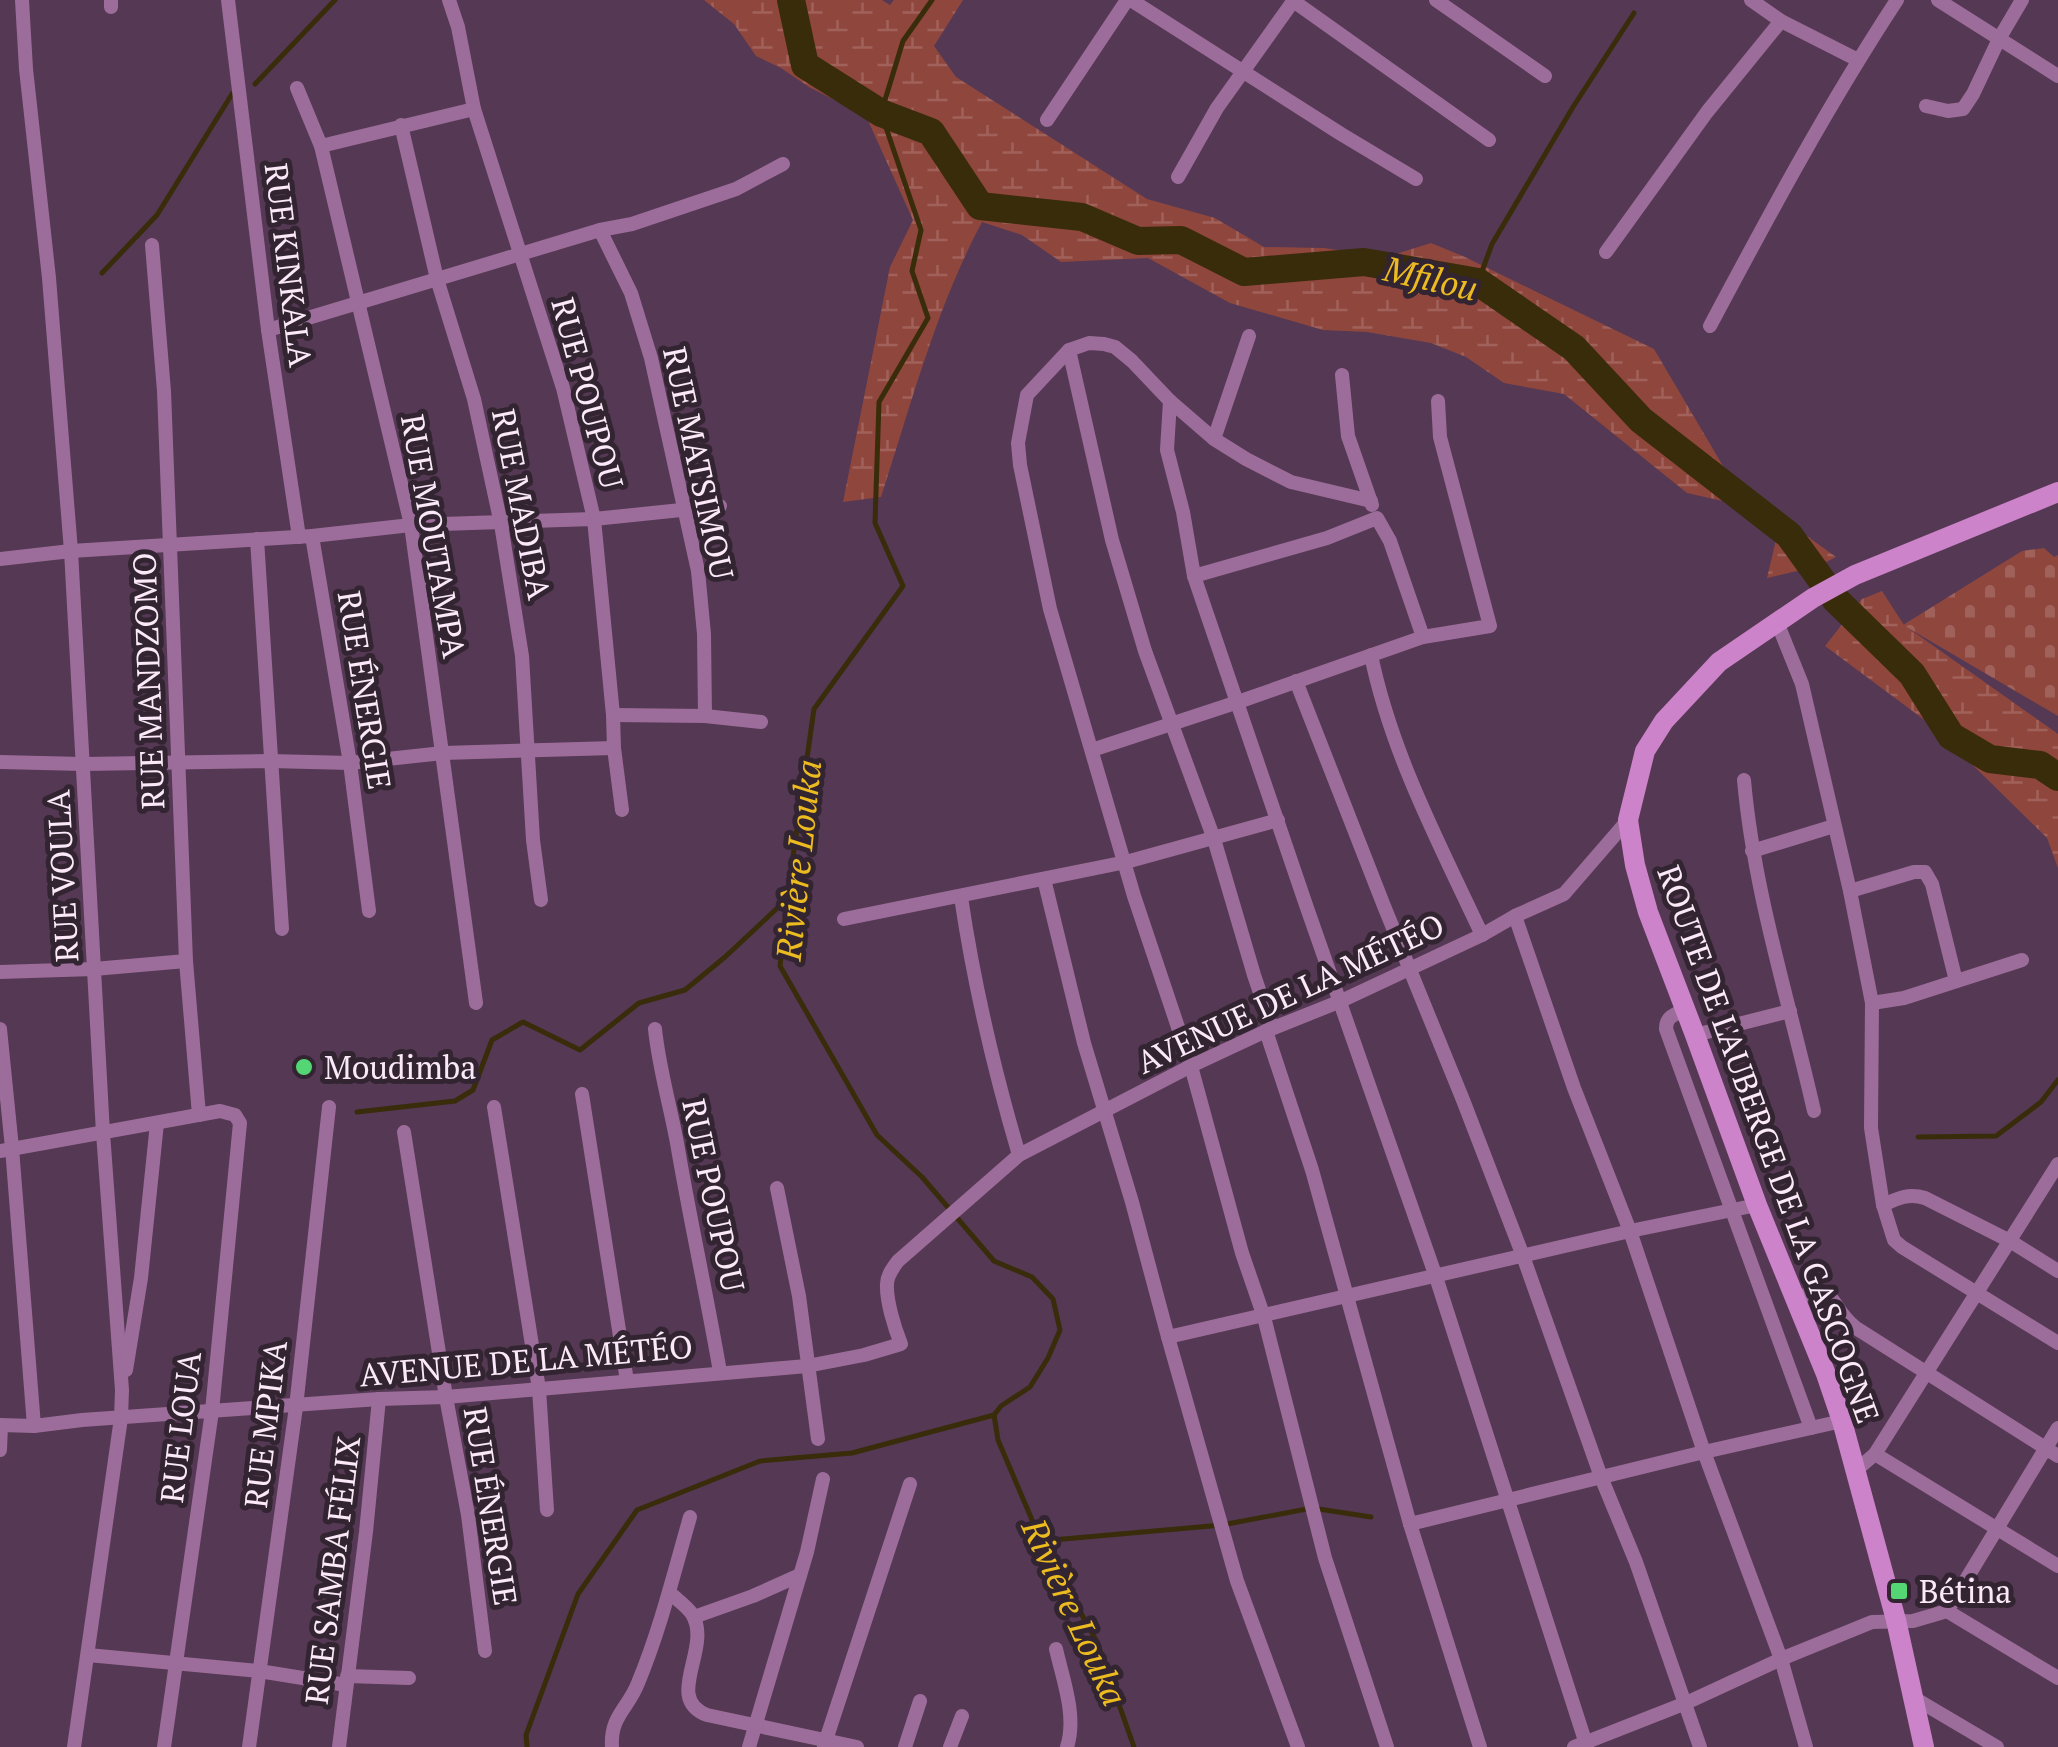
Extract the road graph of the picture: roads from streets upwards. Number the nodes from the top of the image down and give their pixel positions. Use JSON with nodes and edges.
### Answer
{"nodes":[{"id":1,"x":22,"y":0,"type":"edge"},
{"id":2,"x":228,"y":0,"type":"edge"},
{"id":3,"x":449,"y":0,"type":"edge"},
{"id":4,"x":1129,"y":0,"type":"edge"},
{"id":5,"x":1293,"y":0,"type":"edge"},
{"id":6,"x":1436,"y":0,"type":"edge"},
{"id":7,"x":1751,"y":0,"type":"edge"},
{"id":8,"x":1897,"y":0,"type":"edge"},
{"id":9,"x":1938,"y":0,"type":"edge"},
{"id":10,"x":2022,"y":0,"type":"edge"},
{"id":11,"x":1780,"y":21,"type":"junction"},
{"id":12,"x":1999,"y":39,"type":"junction"},
{"id":13,"x":1858,"y":60,"type":"junction"},
{"id":14,"x":1243,"y":72,"type":"junction"},
{"id":15,"x":1545,"y":76,"type":"dead end"},
{"id":16,"x":2058,"y":76,"type":"edge"},
{"id":17,"x":298,"y":88,"type":"dead end"},
{"id":18,"x":1926,"y":106,"type":"dead end"},
{"id":19,"x":474,"y":108,"type":"junction"},
{"id":20,"x":1047,"y":120,"type":"dead end"},
{"id":21,"x":401,"y":126,"type":"junction"},
{"id":22,"x":1489,"y":140,"type":"dead end"},
{"id":23,"x":321,"y":146,"type":"junction"},
{"id":24,"x":783,"y":164,"type":"dead end"},
{"id":25,"x":1178,"y":177,"type":"dead end"},
{"id":26,"x":1416,"y":179,"type":"dead end"},
{"id":27,"x":600,"y":230,"type":"junction"},
{"id":28,"x":152,"y":245,"type":"dead end"},
{"id":29,"x":1606,"y":252,"type":"dead end"},
{"id":30,"x":521,"y":255,"type":"junction"},
{"id":31,"x":437,"y":279,"type":"junction"},
{"id":32,"x":359,"y":304,"type":"junction"},
{"id":33,"x":1710,"y":326,"type":"dead end"},
{"id":34,"x":268,"y":330,"type":"junction"},
{"id":35,"x":1249,"y":336,"type":"dead end"},
{"id":36,"x":1069,"y":350,"type":"junction"},
{"id":37,"x":1342,"y":376,"type":"dead end"},
{"id":38,"x":1170,"y":401,"type":"junction"},
{"id":39,"x":1438,"y":401,"type":"dead end"},
{"id":40,"x":1214,"y":439,"type":"junction"},
{"id":41,"x":2058,"y":492,"type":"edge"},
{"id":42,"x":1371,"y":501,"type":"junction"},
{"id":43,"x":720,"y":506,"type":"dead end"},
{"id":44,"x":684,"y":509,"type":"junction"},
{"id":45,"x":1377,"y":518,"type":"junction"},
{"id":46,"x":594,"y":519,"type":"junction"},
{"id":47,"x":501,"y":524,"type":"junction"},
{"id":48,"x":410,"y":525,"type":"junction"},
{"id":49,"x":306,"y":536,"type":"junction"},
{"id":50,"x":257,"y":540,"type":"junction"},
{"id":51,"x":172,"y":545,"type":"junction"},
{"id":52,"x":71,"y":551,"type":"junction"},
{"id":53,"x":0,"y":559,"type":"edge"},
{"id":54,"x":1194,"y":576,"type":"junction"},
{"id":55,"x":1777,"y":622,"type":"junction"},
{"id":56,"x":1423,"y":637,"type":"junction"},
{"id":57,"x":1371,"y":654,"type":"junction"},
{"id":58,"x":1296,"y":681,"type":"junction"},
{"id":59,"x":1238,"y":702,"type":"junction"},
{"id":60,"x":613,"y":716,"type":"junction"},
{"id":61,"x":705,"y":716,"type":"junction"},
{"id":62,"x":761,"y":722,"type":"dead end"},
{"id":63,"x":1171,"y":724,"type":"junction"},
{"id":64,"x":614,"y":748,"type":"junction"},
{"id":65,"x":528,"y":750,"type":"junction"},
{"id":66,"x":1092,"y":750,"type":"junction"},
{"id":67,"x":443,"y":753,"type":"junction"},
{"id":68,"x":270,"y":760,"type":"junction"},
{"id":69,"x":0,"y":762,"type":"edge"},
{"id":70,"x":178,"y":763,"type":"junction"},
{"id":71,"x":350,"y":763,"type":"junction"},
{"id":72,"x":83,"y":764,"type":"junction"},
{"id":73,"x":1744,"y":780,"type":"dead end"},
{"id":74,"x":622,"y":810,"type":"dead end"},
{"id":75,"x":1278,"y":820,"type":"junction"},
{"id":76,"x":1628,"y":820,"type":"junction"},
{"id":77,"x":1834,"y":826,"type":"junction"},
{"id":78,"x":1214,"y":839,"type":"junction"},
{"id":79,"x":1752,"y":851,"type":"junction"},
{"id":80,"x":1126,"y":862,"type":"junction"},
{"id":81,"x":1044,"y":879,"type":"junction"},
{"id":82,"x":1850,"y":891,"type":"junction"},
{"id":83,"x":961,"y":897,"type":"junction"},
{"id":84,"x":540,"y":900,"type":"dead end"},
{"id":85,"x":369,"y":911,"type":"dead end"},
{"id":86,"x":1515,"y":916,"type":"junction"},
{"id":87,"x":844,"y":919,"type":"dead end"},
{"id":88,"x":282,"y":929,"type":"dead end"},
{"id":89,"x":1482,"y":935,"type":"junction"},
{"id":90,"x":2022,"y":960,"type":"dead end"},
{"id":91,"x":186,"y":961,"type":"junction"},
{"id":92,"x":1410,"y":968,"type":"junction"},
{"id":93,"x":94,"y":969,"type":"junction"},
{"id":94,"x":0,"y":972,"type":"edge"},
{"id":95,"x":1956,"y":981,"type":"junction"},
{"id":96,"x":1341,"y":1001,"type":"junction"},
{"id":97,"x":476,"y":1002,"type":"dead end"},
{"id":98,"x":1872,"y":1003,"type":"junction"},
{"id":99,"x":1685,"y":1010,"type":"junction"},
{"id":100,"x":1790,"y":1011,"type":"junction"},
{"id":101,"x":0,"y":1029,"type":"edge"},
{"id":102,"x":655,"y":1029,"type":"dead end"},
{"id":103,"x":1269,"y":1030,"type":"junction"},
{"id":104,"x":1697,"y":1042,"type":"junction"},
{"id":105,"x":1674,"y":1057,"type":"junction"},
{"id":106,"x":1191,"y":1066,"type":"junction"},
{"id":107,"x":582,"y":1094,"type":"dead end"},
{"id":108,"x":330,"y":1107,"type":"dead end"},
{"id":109,"x":494,"y":1107,"type":"dead end"},
{"id":110,"x":1104,"y":1110,"type":"junction"},
{"id":111,"x":1814,"y":1111,"type":"dead end"},
{"id":112,"x":199,"y":1115,"type":"junction"},
{"id":113,"x":1725,"y":1121,"type":"junction"},
{"id":114,"x":157,"y":1122,"type":"junction"},
{"id":115,"x":1699,"y":1126,"type":"junction"},
{"id":116,"x":404,"y":1132,"type":"dead end"},
{"id":117,"x":103,"y":1133,"type":"junction"},
{"id":118,"x":6,"y":1150,"type":"edge"},
{"id":119,"x":1019,"y":1155,"type":"junction"},
{"id":120,"x":2056,"y":1173,"type":"edge"},
{"id":121,"x":777,"y":1188,"type":"dead end"},
{"id":122,"x":1756,"y":1205,"type":"junction"},
{"id":123,"x":1883,"y":1205,"type":"junction"},
{"id":124,"x":1731,"y":1210,"type":"junction"},
{"id":125,"x":1630,"y":1230,"type":"junction"},
{"id":126,"x":2010,"y":1241,"type":"junction"},
{"id":127,"x":1522,"y":1256,"type":"junction"},
{"id":128,"x":2058,"y":1272,"type":"edge"},
{"id":129,"x":1436,"y":1277,"type":"junction"},
{"id":130,"x":1978,"y":1292,"type":"junction"},
{"id":131,"x":1346,"y":1296,"type":"junction"},
{"id":132,"x":1796,"y":1297,"type":"junction"},
{"id":133,"x":1264,"y":1317,"type":"junction"},
{"id":134,"x":1168,"y":1337,"type":"junction"},
{"id":135,"x":2058,"y":1343,"type":"edge"},
{"id":136,"x":808,"y":1366,"type":"junction"},
{"id":137,"x":720,"y":1372,"type":"junction"},
{"id":138,"x":1928,"y":1372,"type":"junction"},
{"id":139,"x":627,"y":1381,"type":"junction"},
{"id":140,"x":538,"y":1389,"type":"junction"},
{"id":141,"x":122,"y":1390,"type":"junction"},
{"id":142,"x":446,"y":1397,"type":"junction"},
{"id":143,"x":379,"y":1399,"type":"junction"},
{"id":144,"x":296,"y":1406,"type":"junction"},
{"id":145,"x":212,"y":1411,"type":"junction"},
{"id":146,"x":120,"y":1418,"type":"junction"},
{"id":147,"x":1842,"y":1421,"type":"junction"},
{"id":148,"x":1,"y":1425,"type":"edge"},
{"id":149,"x":34,"y":1426,"type":"junction"},
{"id":150,"x":1811,"y":1428,"type":"junction"},
{"id":151,"x":2058,"y":1428,"type":"edge"},
{"id":152,"x":818,"y":1439,"type":"dead end"},
{"id":153,"x":0,"y":1450,"type":"edge"},
{"id":154,"x":1704,"y":1452,"type":"junction"},
{"id":155,"x":2052,"y":1452,"type":"edge"},
{"id":156,"x":1875,"y":1454,"type":"junction"},
{"id":157,"x":1854,"y":1472,"type":"junction"},
{"id":158,"x":1602,"y":1477,"type":"junction"},
{"id":159,"x":823,"y":1479,"type":"dead end"},
{"id":160,"x":910,"y":1484,"type":"dead end"},
{"id":161,"x":1508,"y":1499,"type":"junction"},
{"id":162,"x":548,"y":1510,"type":"dead end"},
{"id":163,"x":690,"y":1517,"type":"dead end"},
{"id":164,"x":1410,"y":1524,"type":"junction"},
{"id":165,"x":1997,"y":1530,"type":"junction"},
{"id":166,"x":2058,"y":1566,"type":"edge"},
{"id":167,"x":800,"y":1576,"type":"junction"},
{"id":168,"x":668,"y":1592,"type":"junction"},
{"id":169,"x":1947,"y":1611,"type":"junction"},
{"id":170,"x":694,"y":1617,"type":"junction"},
{"id":171,"x":1896,"y":1620,"type":"junction"},
{"id":172,"x":1056,"y":1649,"type":"dead end"},
{"id":173,"x":485,"y":1652,"type":"dead end"},
{"id":174,"x":88,"y":1655,"type":"junction"},
{"id":175,"x":1780,"y":1659,"type":"junction"},
{"id":176,"x":174,"y":1664,"type":"junction"},
{"id":177,"x":258,"y":1670,"type":"junction"},
{"id":178,"x":409,"y":1678,"type":"dead end"},
{"id":179,"x":2058,"y":1678,"type":"edge"},
{"id":180,"x":346,"y":1680,"type":"junction"},
{"id":181,"x":1914,"y":1698,"type":"junction"},
{"id":182,"x":920,"y":1701,"type":"dead end"},
{"id":183,"x":1686,"y":1704,"type":"junction"},
{"id":184,"x":962,"y":1716,"type":"dead end"},
{"id":185,"x":756,"y":1724,"type":"junction"},
{"id":186,"x":825,"y":1743,"type":"edge"},
{"id":187,"x":1582,"y":1745,"type":"edge"},
{"id":188,"x":74,"y":1747,"type":"edge"},
{"id":189,"x":164,"y":1747,"type":"edge"},
{"id":190,"x":249,"y":1747,"type":"edge"},
{"id":191,"x":339,"y":1747,"type":"edge"},
{"id":192,"x":612,"y":1747,"type":"edge"},
{"id":193,"x":749,"y":1747,"type":"edge"},
{"id":194,"x":857,"y":1747,"type":"edge"},
{"id":195,"x":904,"y":1747,"type":"edge"},
{"id":196,"x":950,"y":1747,"type":"edge"},
{"id":197,"x":1067,"y":1747,"type":"edge"},
{"id":198,"x":1298,"y":1747,"type":"edge"},
{"id":199,"x":1387,"y":1747,"type":"edge"},
{"id":200,"x":1480,"y":1747,"type":"edge"},
{"id":201,"x":1700,"y":1747,"type":"edge"},
{"id":202,"x":1806,"y":1747,"type":"edge"},
{"id":203,"x":1924,"y":1747,"type":"edge"},
{"id":204,"x":1996,"y":1747,"type":"edge"}],
"edges":[{"from":1,"to":52,"type":"street","name":"RUE VOULA"},
{"from":2,"to":34,"type":"street","name":"RUE KINKALA"},
{"from":3,"to":19,"type":"street","name":"RUE POUPOU"},
{"from":4,"to":14,"type":"street"},
{"from":4,"to":20,"type":"street"},
{"from":5,"to":14,"type":"street"},
{"from":5,"to":22,"type":"street"},
{"from":6,"to":15,"type":"street"},
{"from":7,"to":11,"type":"street"},
{"from":8,"to":13,"type":"street"},
{"from":9,"to":12,"type":"street"},
{"from":10,"to":12,"type":"street"},
{"from":11,"to":13,"type":"street"},
{"from":11,"to":29,"type":"street"},
{"from":12,"to":16,"type":"street"},
{"from":12,"to":18,"type":"street"},
{"from":13,"to":33,"type":"street"},
{"from":14,"to":25,"type":"street"},
{"from":14,"to":26,"type":"street"},
{"from":17,"to":23,"type":"street","name":"RUE MOUTAMPA"},
{"from":19,"to":21,"type":"street"},
{"from":19,"to":30,"type":"street","name":"RUE POUPOU"},
{"from":21,"to":23,"type":"street"},
{"from":21,"to":31,"type":"street","name":"RUE MADIBA"},
{"from":23,"to":32,"type":"street","name":"RUE MOUTAMPA"},
{"from":24,"to":27,"type":"street"},
{"from":27,"to":30,"type":"street"},
{"from":27,"to":44,"type":"street","name":"RUE MATSIMOU"},
{"from":28,"to":51,"type":"street","name":"RUE MANDZOMO"},
{"from":30,"to":31,"type":"street"},
{"from":30,"to":46,"type":"street","name":"RUE POUPOU"},
{"from":31,"to":32,"type":"street"},
{"from":31,"to":47,"type":"street","name":"RUE MADIBA"},
{"from":32,"to":34,"type":"street"},
{"from":32,"to":48,"type":"street","name":"RUE MOUTAMPA"},
{"from":34,"to":49,"type":"street","name":"RUE KINKALA"},
{"from":35,"to":40,"type":"street"},
{"from":36,"to":38,"type":"street"},
{"from":36,"to":63,"type":"street"},
{"from":36,"to":66,"type":"street"},
{"from":37,"to":42,"type":"street"},
{"from":38,"to":40,"type":"street"},
{"from":38,"to":54,"type":"street"},
{"from":39,"to":56,"type":"street"},
{"from":40,"to":42,"type":"street"},
{"from":41,"to":55,"type":"street","name":"ROUTE DE L'AUBERGE DE LA GASCOGNE"},
{"from":42,"to":45,"type":"street"},
{"from":43,"to":44,"type":"street"},
{"from":44,"to":46,"type":"street"},
{"from":44,"to":61,"type":"street","name":"RUE MATSIMOU"},
{"from":45,"to":54,"type":"street"},
{"from":45,"to":56,"type":"street"},
{"from":46,"to":47,"type":"street"},
{"from":46,"to":60,"type":"street","name":"RUE POUPOU"},
{"from":47,"to":48,"type":"street"},
{"from":47,"to":65,"type":"street","name":"RUE MADIBA"},
{"from":48,"to":49,"type":"street"},
{"from":48,"to":67,"type":"street","name":"RUE MOUTAMPA"},
{"from":49,"to":50,"type":"street"},
{"from":49,"to":71,"type":"street","name":"RUE ÉNERGIE"},
{"from":50,"to":51,"type":"street"},
{"from":50,"to":68,"type":"street"},
{"from":51,"to":52,"type":"street"},
{"from":51,"to":70,"type":"street","name":"RUE MANDZOMO"},
{"from":52,"to":53,"type":"street"},
{"from":52,"to":72,"type":"street","name":"RUE VOULA"},
{"from":54,"to":59,"type":"street"},
{"from":55,"to":76,"type":"street","name":"ROUTE DE L'AUBERGE DE LA GASCOGNE"},
{"from":55,"to":77,"type":"street"},
{"from":56,"to":57,"type":"street"},
{"from":57,"to":58,"type":"street"},
{"from":57,"to":89,"type":"street"},
{"from":58,"to":59,"type":"street"},
{"from":58,"to":92,"type":"street"},
{"from":59,"to":63,"type":"street"},
{"from":59,"to":75,"type":"street"},
{"from":60,"to":61,"type":"street"},
{"from":60,"to":64,"type":"street","name":"RUE POUPOU"},
{"from":61,"to":62,"type":"street"},
{"from":63,"to":66,"type":"street"},
{"from":63,"to":78,"type":"street"},
{"from":64,"to":65,"type":"street"},
{"from":64,"to":74,"type":"street","name":"RUE POUPOU"},
{"from":65,"to":67,"type":"street"},
{"from":65,"to":84,"type":"street","name":"RUE MADIBA"},
{"from":66,"to":80,"type":"street"},
{"from":67,"to":71,"type":"street"},
{"from":67,"to":97,"type":"street","name":"RUE MOUTAMPA"},
{"from":68,"to":70,"type":"street"},
{"from":68,"to":71,"type":"street"},
{"from":68,"to":88,"type":"street"},
{"from":69,"to":72,"type":"street"},
{"from":70,"to":72,"type":"street"},
{"from":70,"to":91,"type":"street","name":"RUE MANDZOMO"},
{"from":71,"to":85,"type":"street","name":"RUE ÉNERGIE"},
{"from":72,"to":93,"type":"street","name":"RUE VOULA"},
{"from":73,"to":79,"type":"street"},
{"from":75,"to":78,"type":"street"},
{"from":75,"to":96,"type":"street"},
{"from":76,"to":86,"type":"street","name":"AVENUE DE LA MÉTÉO"},
{"from":76,"to":99,"type":"street","name":"ROUTE DE L'AUBERGE DE LA GASCOGNE"},
{"from":77,"to":79,"type":"street"},
{"from":77,"to":82,"type":"street"},
{"from":78,"to":80,"type":"street"},
{"from":78,"to":103,"type":"street"},
{"from":79,"to":100,"type":"street"},
{"from":80,"to":81,"type":"street"},
{"from":80,"to":106,"type":"street"},
{"from":81,"to":83,"type":"street"},
{"from":81,"to":110,"type":"street"},
{"from":82,"to":95,"type":"street"},
{"from":82,"to":98,"type":"street"},
{"from":83,"to":87,"type":"street"},
{"from":83,"to":119,"type":"street"},
{"from":86,"to":89,"type":"street","name":"AVENUE DE LA MÉTÉO"},
{"from":86,"to":125,"type":"street"},
{"from":89,"to":92,"type":"street","name":"AVENUE DE LA MÉTÉO"},
{"from":90,"to":95,"type":"street"},
{"from":91,"to":93,"type":"street"},
{"from":91,"to":112,"type":"street","name":"RUE MANDZOMO"},
{"from":92,"to":96,"type":"street","name":"AVENUE DE LA MÉTÉO"},
{"from":92,"to":127,"type":"street"},
{"from":93,"to":94,"type":"street"},
{"from":93,"to":117,"type":"street","name":"RUE VOULA"},
{"from":95,"to":98,"type":"street"},
{"from":96,"to":103,"type":"street","name":"AVENUE DE LA MÉTÉO"},
{"from":96,"to":129,"type":"street"},
{"from":98,"to":123,"type":"street"},
{"from":99,"to":104,"type":"street","name":"ROUTE DE L'AUBERGE DE LA GASCOGNE"},
{"from":99,"to":105,"type":"street"},
{"from":100,"to":104,"type":"street"},
{"from":100,"to":111,"type":"street"},
{"from":101,"to":118,"type":"street"},
{"from":102,"to":137,"type":"street","name":"RUE POUPOU"},
{"from":103,"to":106,"type":"street","name":"AVENUE DE LA MÉTÉO"},
{"from":103,"to":131,"type":"street"},
{"from":104,"to":105,"type":"street"},
{"from":104,"to":113,"type":"street","name":"ROUTE DE L'AUBERGE DE LA GASCOGNE"},
{"from":105,"to":115,"type":"street"},
{"from":106,"to":110,"type":"street","name":"AVENUE DE LA MÉTÉO"},
{"from":106,"to":133,"type":"street"},
{"from":107,"to":139,"type":"street"},
{"from":108,"to":144,"type":"street","name":"RUE MPIKA"},
{"from":109,"to":140,"type":"street"},
{"from":110,"to":119,"type":"street","name":"AVENUE DE LA MÉTÉO"},
{"from":110,"to":134,"type":"street"},
{"from":112,"to":114,"type":"street"},
{"from":112,"to":145,"type":"street","name":"RUE LOUA"},
{"from":113,"to":115,"type":"street"},
{"from":113,"to":122,"type":"street","name":"ROUTE DE L'AUBERGE DE LA GASCOGNE"},
{"from":114,"to":117,"type":"street"},
{"from":114,"to":141,"type":"street"},
{"from":115,"to":124,"type":"street"},
{"from":116,"to":142,"type":"street","name":"RUE ÉNERGIE"},
{"from":117,"to":118,"type":"street"},
{"from":117,"to":141,"type":"street","name":"RUE VOULA"},
{"from":118,"to":149,"type":"street"},
{"from":119,"to":136,"type":"street","name":"AVENUE DE LA MÉTÉO"},
{"from":120,"to":126,"type":"street"},
{"from":121,"to":136,"type":"street"},
{"from":122,"to":124,"type":"street"},
{"from":122,"to":132,"type":"street","name":"ROUTE DE L'AUBERGE DE LA GASCOGNE"},
{"from":123,"to":126,"type":"street"},
{"from":123,"to":130,"type":"street"},
{"from":124,"to":125,"type":"street"},
{"from":124,"to":150,"type":"street"},
{"from":125,"to":127,"type":"street"},
{"from":125,"to":154,"type":"street"},
{"from":126,"to":128,"type":"street"},
{"from":126,"to":130,"type":"street"},
{"from":127,"to":129,"type":"street"},
{"from":127,"to":158,"type":"street"},
{"from":129,"to":131,"type":"street"},
{"from":129,"to":161,"type":"street"},
{"from":130,"to":135,"type":"street"},
{"from":130,"to":138,"type":"street"},
{"from":131,"to":133,"type":"street"},
{"from":131,"to":164,"type":"street"},
{"from":132,"to":138,"type":"street"},
{"from":132,"to":147,"type":"street","name":"ROUTE DE L'AUBERGE DE LA GASCOGNE"},
{"from":133,"to":134,"type":"street"},
{"from":133,"to":199,"type":"street"},
{"from":134,"to":198,"type":"street"},
{"from":136,"to":137,"type":"street","name":"AVENUE DE LA MÉTÉO"},
{"from":136,"to":152,"type":"street"},
{"from":137,"to":139,"type":"street","name":"AVENUE DE LA MÉTÉO"},
{"from":138,"to":155,"type":"street"},
{"from":138,"to":156,"type":"street"},
{"from":139,"to":140,"type":"street","name":"AVENUE DE LA MÉTÉO"},
{"from":140,"to":142,"type":"street","name":"AVENUE DE LA MÉTÉO"},
{"from":140,"to":162,"type":"street"},
{"from":141,"to":146,"type":"street","name":"RUE VOULA"},
{"from":142,"to":143,"type":"street","name":"AVENUE DE LA MÉTÉO"},
{"from":142,"to":173,"type":"street","name":"RUE ÉNERGIE"},
{"from":143,"to":144,"type":"street","name":"AVENUE DE LA MÉTÉO"},
{"from":143,"to":180,"type":"street","name":"RUE SAMBA FÉLIX"},
{"from":144,"to":145,"type":"street","name":"AVENUE DE LA MÉTÉO"},
{"from":144,"to":177,"type":"street","name":"RUE MPIKA"},
{"from":145,"to":146,"type":"street","name":"AVENUE DE LA MÉTÉO"},
{"from":145,"to":176,"type":"street","name":"RUE LOUA"},
{"from":146,"to":149,"type":"street","name":"AVENUE DE LA MÉTÉO"},
{"from":146,"to":174,"type":"street","name":"RUE VOULA"},
{"from":147,"to":150,"type":"street"},
{"from":147,"to":157,"type":"street","name":"ROUTE DE L'AUBERGE DE LA GASCOGNE"},
{"from":148,"to":149,"type":"street","name":"AVENUE DE LA MÉTÉO"},
{"from":148,"to":153,"type":"street"},
{"from":150,"to":154,"type":"street"},
{"from":151,"to":155,"type":"street"},
{"from":154,"to":158,"type":"street"},
{"from":154,"to":175,"type":"street"},
{"from":155,"to":165,"type":"street"},
{"from":156,"to":157,"type":"street"},
{"from":156,"to":165,"type":"street"},
{"from":157,"to":171,"type":"street","name":"ROUTE DE L'AUBERGE DE LA GASCOGNE"},
{"from":158,"to":161,"type":"street"},
{"from":158,"to":183,"type":"street"},
{"from":159,"to":167,"type":"street"},
{"from":160,"to":186,"type":"street"},
{"from":161,"to":164,"type":"street"},
{"from":161,"to":187,"type":"street"},
{"from":163,"to":168,"type":"street"},
{"from":164,"to":200,"type":"street"},
{"from":165,"to":166,"type":"street"},
{"from":165,"to":169,"type":"street"},
{"from":167,"to":170,"type":"street"},
{"from":167,"to":185,"type":"street"},
{"from":168,"to":170,"type":"street"},
{"from":168,"to":192,"type":"street"},
{"from":169,"to":171,"type":"street"},
{"from":169,"to":179,"type":"street"},
{"from":170,"to":185,"type":"street"},
{"from":171,"to":175,"type":"street"},
{"from":171,"to":181,"type":"street","name":"ROUTE DE L'AUBERGE DE LA GASCOGNE"},
{"from":172,"to":197,"type":"street"},
{"from":174,"to":176,"type":"street"},
{"from":174,"to":188,"type":"street","name":"RUE VOULA"},
{"from":175,"to":183,"type":"street"},
{"from":175,"to":202,"type":"street"},
{"from":176,"to":177,"type":"street"},
{"from":176,"to":189,"type":"street","name":"RUE LOUA"},
{"from":177,"to":180,"type":"street"},
{"from":177,"to":190,"type":"street","name":"RUE MPIKA"},
{"from":178,"to":180,"type":"street"},
{"from":180,"to":191,"type":"street","name":"RUE SAMBA FÉLIX"},
{"from":181,"to":203,"type":"street","name":"ROUTE DE L'AUBERGE DE LA GASCOGNE"},
{"from":181,"to":204,"type":"street"},
{"from":182,"to":195,"type":"street"},
{"from":183,"to":187,"type":"street"},
{"from":183,"to":201,"type":"street"},
{"from":184,"to":196,"type":"street"},
{"from":185,"to":186,"type":"street"},
{"from":185,"to":193,"type":"street"},
{"from":186,"to":194,"type":"street"}]}
